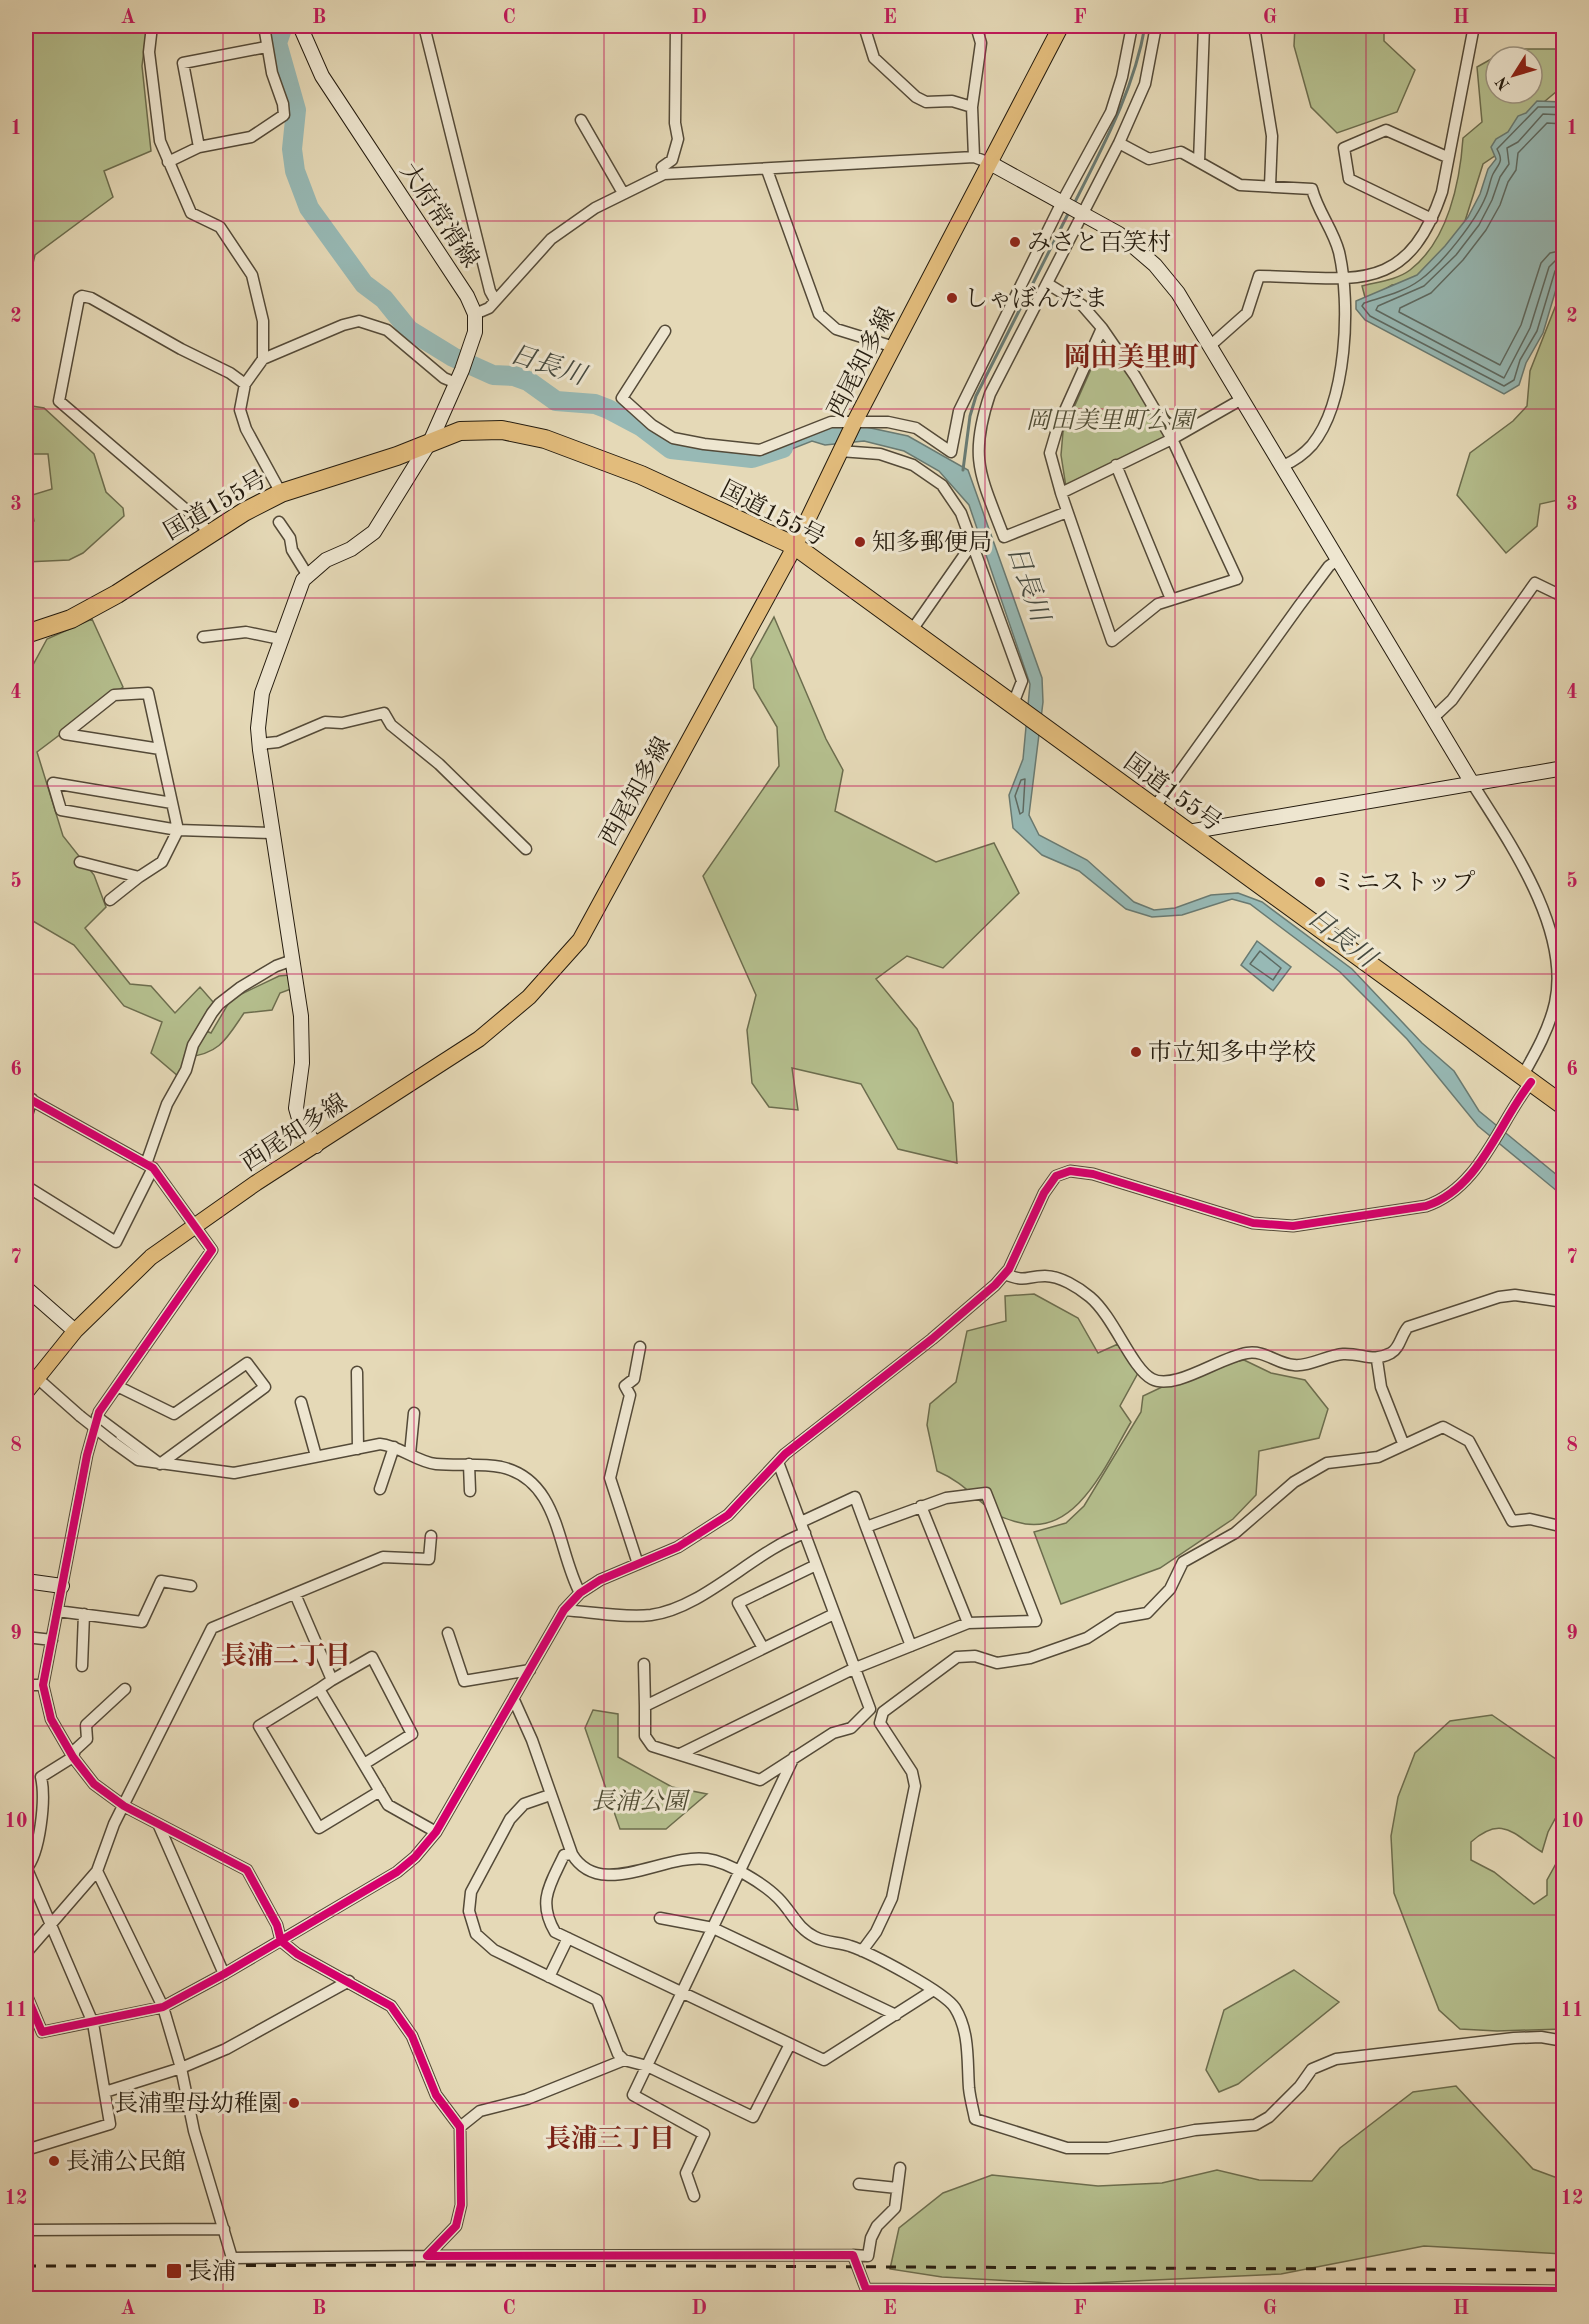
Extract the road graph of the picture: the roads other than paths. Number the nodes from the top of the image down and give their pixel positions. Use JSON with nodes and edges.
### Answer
{"nodes":[{"id":1,"x":152,"y":26,"type":"edge"},
{"id":2,"x":264,"y":26,"type":"edge"},
{"id":3,"x":300,"y":26,"type":"edge"},
{"id":4,"x":424,"y":26,"type":"edge"},
{"id":5,"x":676,"y":26,"type":"edge"},
{"id":6,"x":864,"y":26,"type":"edge"},
{"id":7,"x":976,"y":26,"type":"edge"},
{"id":8,"x":1061,"y":26,"type":"edge"},
{"id":9,"x":1132,"y":26,"type":"edge"},
{"id":10,"x":1156,"y":26,"type":"edge"},
{"id":11,"x":1204,"y":26,"type":"edge"},
{"id":12,"x":1254,"y":26,"type":"edge"},
{"id":13,"x":1474,"y":26,"type":"edge"},
{"id":14,"x":266,"y":47,"type":"junction"},
{"id":15,"x":972,"y":107,"type":"junction"},
{"id":16,"x":580,"y":120,"type":"dead end"},
{"id":17,"x":1119,"y":143,"type":"junction"},
{"id":18,"x":199,"y":147,"type":"junction"},
{"id":19,"x":974,"y":157,"type":"junction"},
{"id":20,"x":1447,"y":157,"type":"junction"},
{"id":21,"x":168,"y":162,"type":"junction"},
{"id":22,"x":1199,"y":162,"type":"junction"},
{"id":23,"x":990,"y":163,"type":"junction"},
{"id":24,"x":767,"y":170,"type":"junction"},
{"id":25,"x":664,"y":174,"type":"junction"},
{"id":26,"x":1270,"y":186,"type":"junction"},
{"id":27,"x":623,"y":194,"type":"junction"},
{"id":28,"x":1073,"y":207,"type":"junction"},
{"id":29,"x":1432,"y":219,"type":"junction"},
{"id":30,"x":1342,"y":277,"type":"junction"},
{"id":31,"x":1048,"y":284,"type":"junction"},
{"id":32,"x":495,"y":300,"type":"junction"},
{"id":33,"x":475,"y":314,"type":"junction"},
{"id":34,"x":1102,"y":328,"type":"junction"},
{"id":35,"x":665,"y":331,"type":"dead end"},
{"id":36,"x":1211,"y":345,"type":"junction"},
{"id":37,"x":894,"y":347,"type":"junction"},
{"id":38,"x":263,"y":359,"type":"junction"},
{"id":39,"x":459,"y":376,"type":"junction"},
{"id":40,"x":245,"y":384,"type":"junction"},
{"id":41,"x":1242,"y":399,"type":"junction"},
{"id":42,"x":855,"y":422,"type":"junction"},
{"id":43,"x":1172,"y":439,"type":"junction"},
{"id":44,"x":431,"y":440,"type":"junction"},
{"id":45,"x":840,"y":450,"type":"junction"},
{"id":46,"x":1116,"y":465,"type":"junction"},
{"id":47,"x":1283,"y":466,"type":"junction"},
{"id":48,"x":281,"y":493,"type":"junction"},
{"id":49,"x":1061,"y":493,"type":"junction"},
{"id":50,"x":1067,"y":512,"type":"junction"},
{"id":51,"x":279,"y":522,"type":"dead end"},
{"id":52,"x":209,"y":533,"type":"junction"},
{"id":53,"x":972,"y":544,"type":"junction"},
{"id":54,"x":795,"y":546,"type":"junction"},
{"id":55,"x":1339,"y":559,"type":"junction"},
{"id":56,"x":308,"y":576,"type":"junction"},
{"id":57,"x":1563,"y":597,"type":"edge"},
{"id":58,"x":1171,"y":599,"type":"junction"},
{"id":59,"x":912,"y":630,"type":"junction"},
{"id":60,"x":26,"y":634,"type":"edge"},
{"id":61,"x":203,"y":637,"type":"dead end"},
{"id":62,"x":280,"y":639,"type":"junction"},
{"id":63,"x":1012,"y":704,"type":"junction"},
{"id":64,"x":1434,"y":717,"type":"junction"},
{"id":65,"x":260,"y":744,"type":"junction"},
{"id":66,"x":160,"y":749,"type":"junction"},
{"id":67,"x":1563,"y":768,"type":"edge"},
{"id":68,"x":1472,"y":783,"type":"junction"},
{"id":69,"x":172,"y":803,"type":"junction"},
{"id":70,"x":1154,"y":808,"type":"junction"},
{"id":71,"x":178,"y":830,"type":"junction"},
{"id":72,"x":1188,"y":832,"type":"junction"},
{"id":73,"x":272,"y":833,"type":"junction"},
{"id":74,"x":526,"y":849,"type":"dead end"},
{"id":75,"x":80,"y":862,"type":"dead end"},
{"id":76,"x":139,"y":877,"type":"junction"},
{"id":77,"x":110,"y":900,"type":"dead end"},
{"id":78,"x":292,"y":960,"type":"junction"},
{"id":79,"x":1527,"y":1078,"type":"junction"},
{"id":80,"x":29,"y":1098,"type":"edge"},
{"id":81,"x":1563,"y":1106,"type":"edge"},
{"id":82,"x":26,"y":1118,"type":"edge"},
{"id":83,"x":316,"y":1146,"type":"junction"},
{"id":84,"x":149,"y":1166,"type":"junction"},
{"id":85,"x":26,"y":1186,"type":"edge"},
{"id":86,"x":194,"y":1225,"type":"junction"},
{"id":87,"x":1005,"y":1274,"type":"junction"},
{"id":88,"x":26,"y":1288,"type":"edge"},
{"id":89,"x":1563,"y":1302,"type":"edge"},
{"id":90,"x":75,"y":1331,"type":"junction"},
{"id":91,"x":639,"y":1347,"type":"dead end"},
{"id":92,"x":1377,"y":1360,"type":"junction"},
{"id":93,"x":357,"y":1372,"type":"dead end"},
{"id":94,"x":36,"y":1377,"type":"junction"},
{"id":95,"x":117,"y":1386,"type":"junction"},
{"id":96,"x":26,"y":1392,"type":"edge"},
{"id":97,"x":301,"y":1402,"type":"dead end"},
{"id":98,"x":414,"y":1413,"type":"dead end"},
{"id":99,"x":97,"y":1418,"type":"junction"},
{"id":100,"x":1403,"y":1443,"type":"junction"},
{"id":101,"x":394,"y":1447,"type":"junction"},
{"id":102,"x":358,"y":1449,"type":"junction"},
{"id":103,"x":410,"y":1454,"type":"junction"},
{"id":104,"x":316,"y":1456,"type":"junction"},
{"id":105,"x":778,"y":1462,"type":"junction"},
{"id":106,"x":160,"y":1464,"type":"junction"},
{"id":107,"x":469,"y":1464,"type":"junction"},
{"id":108,"x":380,"y":1489,"type":"dead end"},
{"id":109,"x":470,"y":1491,"type":"dead end"},
{"id":110,"x":921,"y":1506,"type":"junction"},
{"id":111,"x":803,"y":1527,"type":"junction"},
{"id":112,"x":866,"y":1527,"type":"junction"},
{"id":113,"x":1563,"y":1527,"type":"edge"},
{"id":114,"x":431,"y":1536,"type":"dead end"},
{"id":115,"x":638,"y":1564,"type":"junction"},
{"id":116,"x":816,"y":1565,"type":"junction"},
{"id":117,"x":26,"y":1581,"type":"edge"},
{"id":118,"x":62,"y":1586,"type":"junction"},
{"id":119,"x":191,"y":1586,"type":"dead end"},
{"id":120,"x":580,"y":1593,"type":"junction"},
{"id":121,"x":295,"y":1594,"type":"junction"},
{"id":122,"x":564,"y":1610,"type":"junction"},
{"id":123,"x":57,"y":1611,"type":"junction"},
{"id":124,"x":84,"y":1614,"type":"junction"},
{"id":125,"x":834,"y":1614,"type":"junction"},
{"id":126,"x":968,"y":1623,"type":"junction"},
{"id":127,"x":448,"y":1633,"type":"dead end"},
{"id":128,"x":26,"y":1637,"type":"edge"},
{"id":129,"x":52,"y":1640,"type":"junction"},
{"id":130,"x":911,"y":1646,"type":"junction"},
{"id":131,"x":763,"y":1648,"type":"junction"},
{"id":132,"x":644,"y":1664,"type":"dead end"},
{"id":133,"x":82,"y":1666,"type":"dead end"},
{"id":134,"x":854,"y":1669,"type":"junction"},
{"id":135,"x":530,"y":1670,"type":"junction"},
{"id":136,"x":332,"y":1680,"type":"junction"},
{"id":137,"x":26,"y":1685,"type":"edge"},
{"id":138,"x":43,"y":1685,"type":"junction"},
{"id":139,"x":125,"y":1689,"type":"dead end"},
{"id":140,"x":319,"y":1689,"type":"junction"},
{"id":141,"x":514,"y":1700,"type":"junction"},
{"id":142,"x":645,"y":1706,"type":"junction"},
{"id":143,"x":680,"y":1754,"type":"junction"},
{"id":144,"x":794,"y":1756,"type":"junction"},
{"id":145,"x":73,"y":1757,"type":"junction"},
{"id":146,"x":363,"y":1764,"type":"junction"},
{"id":147,"x":380,"y":1791,"type":"junction"},
{"id":148,"x":550,"y":1795,"type":"junction"},
{"id":149,"x":123,"y":1806,"type":"junction"},
{"id":150,"x":159,"y":1825,"type":"junction"},
{"id":151,"x":436,"y":1832,"type":"junction"},
{"id":152,"x":572,"y":1854,"type":"junction"},
{"id":153,"x":26,"y":1869,"type":"edge"},
{"id":154,"x":97,"y":1871,"type":"junction"},
{"id":155,"x":740,"y":1872,"type":"junction"},
{"id":156,"x":660,"y":1918,"type":"dead end"},
{"id":157,"x":49,"y":1924,"type":"junction"},
{"id":158,"x":713,"y":1928,"type":"junction"},
{"id":159,"x":568,"y":1938,"type":"junction"},
{"id":160,"x":281,"y":1941,"type":"junction"},
{"id":161,"x":862,"y":1952,"type":"junction"},
{"id":162,"x":26,"y":1953,"type":"edge"},
{"id":163,"x":224,"y":1974,"type":"junction"},
{"id":164,"x":549,"y":1977,"type":"junction"},
{"id":165,"x":349,"y":1981,"type":"junction"},
{"id":166,"x":932,"y":1991,"type":"junction"},
{"id":167,"x":26,"y":1994,"type":"edge"},
{"id":168,"x":682,"y":1994,"type":"junction"},
{"id":169,"x":164,"y":2007,"type":"junction"},
{"id":170,"x":896,"y":2015,"type":"junction"},
{"id":171,"x":93,"y":2023,"type":"junction"},
{"id":172,"x":1563,"y":2041,"type":"edge"},
{"id":173,"x":790,"y":2044,"type":"junction"},
{"id":174,"x":624,"y":2060,"type":"junction"},
{"id":175,"x":646,"y":2066,"type":"junction"},
{"id":176,"x":181,"y":2068,"type":"junction"},
{"id":177,"x":105,"y":2092,"type":"junction"},
{"id":178,"x":460,"y":2127,"type":"junction"},
{"id":179,"x":26,"y":2150,"type":"edge"},
{"id":180,"x":900,"y":2168,"type":"dead end"},
{"id":181,"x":858,"y":2184,"type":"dead end"},
{"id":182,"x":897,"y":2188,"type":"junction"},
{"id":183,"x":694,"y":2196,"type":"dead end"},
{"id":184,"x":224,"y":2229,"type":"junction"},
{"id":185,"x":26,"y":2230,"type":"edge"},
{"id":186,"x":853,"y":2255,"type":"junction"},
{"id":187,"x":427,"y":2256,"type":"junction"},
{"id":188,"x":1563,"y":2291,"type":"edge"},
{"id":189,"x":865,"y":2294,"type":"edge"}],
"edges":[{"from":1,"to":21,"type":"street"},
{"from":2,"to":14,"type":"street"},
{"from":3,"to":33,"type":"street","name":"大府常滑線"},
{"from":4,"to":32,"type":"street"},
{"from":5,"to":25,"type":"street"},
{"from":6,"to":15,"type":"street"},
{"from":7,"to":15,"type":"street"},
{"from":8,"to":23,"type":"main road","name":"西尾知多線"},
{"from":9,"to":28,"type":"street"},
{"from":10,"to":17,"type":"street"},
{"from":11,"to":22,"type":"street"},
{"from":12,"to":26,"type":"street"},
{"from":13,"to":20,"type":"street"},
{"from":14,"to":18,"type":"street"},
{"from":14,"to":18,"type":"street"},
{"from":15,"to":19,"type":"street"},
{"from":16,"to":27,"type":"street"},
{"from":17,"to":22,"type":"street"},
{"from":17,"to":28,"type":"street"},
{"from":18,"to":21,"type":"street"},
{"from":19,"to":23,"type":"street"},
{"from":19,"to":24,"type":"street"},
{"from":20,"to":29,"type":"street"},
{"from":20,"to":29,"type":"street"},
{"from":21,"to":38,"type":"street"},
{"from":22,"to":26,"type":"street"},
{"from":23,"to":28,"type":"street"},
{"from":23,"to":37,"type":"main road","name":"西尾知多線"},
{"from":24,"to":25,"type":"street"},
{"from":24,"to":37,"type":"street"},
{"from":25,"to":27,"type":"street"},
{"from":26,"to":30,"type":"street"},
{"from":27,"to":32,"type":"street"},
{"from":28,"to":31,"type":"street"},
{"from":28,"to":36,"type":"street"},
{"from":28,"to":42,"type":"street"},
{"from":29,"to":30,"type":"street"},
{"from":30,"to":36,"type":"street"},
{"from":30,"to":47,"type":"street"},
{"from":31,"to":34,"type":"street"},
{"from":31,"to":50,"type":"street"},
{"from":32,"to":33,"type":"street"},
{"from":33,"to":39,"type":"street"},
{"from":34,"to":43,"type":"street"},
{"from":34,"to":49,"type":"street"},
{"from":35,"to":42,"type":"street"},
{"from":36,"to":41,"type":"street"},
{"from":37,"to":42,"type":"main road","name":"西尾知多線"},
{"from":38,"to":39,"type":"street"},
{"from":38,"to":40,"type":"street"},
{"from":39,"to":44,"type":"street"},
{"from":40,"to":48,"type":"street"},
{"from":40,"to":52,"type":"street"},
{"from":41,"to":43,"type":"street"},
{"from":41,"to":47,"type":"street"},
{"from":42,"to":45,"type":"main road","name":"西尾知多線"},
{"from":43,"to":46,"type":"street"},
{"from":43,"to":58,"type":"street"},
{"from":44,"to":48,"type":"highway","name":"国道155号"},
{"from":44,"to":54,"type":"highway","name":"国道155号"},
{"from":44,"to":56,"type":"street"},
{"from":45,"to":53,"type":"street"},
{"from":45,"to":54,"type":"main road","name":"西尾知多線"},
{"from":46,"to":49,"type":"street"},
{"from":46,"to":58,"type":"street"},
{"from":47,"to":55,"type":"street"},
{"from":48,"to":52,"type":"highway","name":"国道155号"},
{"from":49,"to":50,"type":"street"},
{"from":50,"to":58,"type":"street"},
{"from":51,"to":56,"type":"street"},
{"from":52,"to":60,"type":"highway","name":"国道155号"},
{"from":53,"to":59,"type":"street"},
{"from":53,"to":63,"type":"street"},
{"from":54,"to":59,"type":"highway","name":"国道155号"},
{"from":54,"to":83,"type":"main road","name":"西尾知多線"},
{"from":55,"to":64,"type":"street"},
{"from":55,"to":70,"type":"street"},
{"from":56,"to":62,"type":"street"},
{"from":57,"to":64,"type":"street"},
{"from":59,"to":63,"type":"highway","name":"国道155号"},
{"from":61,"to":62,"type":"street"},
{"from":62,"to":65,"type":"street"},
{"from":63,"to":70,"type":"highway","name":"国道155号"},
{"from":64,"to":68,"type":"street"},
{"from":65,"to":73,"type":"street"},
{"from":65,"to":74,"type":"street"},
{"from":66,"to":66,"type":"street"},
{"from":66,"to":69,"type":"street"},
{"from":67,"to":68,"type":"street"},
{"from":68,"to":72,"type":"street"},
{"from":68,"to":79,"type":"street"},
{"from":69,"to":71,"type":"street"},
{"from":69,"to":71,"type":"street"},
{"from":70,"to":72,"type":"highway","name":"国道155号"},
{"from":71,"to":73,"type":"street"},
{"from":71,"to":76,"type":"street"},
{"from":72,"to":79,"type":"highway","name":"国道155号"},
{"from":73,"to":78,"type":"street"},
{"from":75,"to":76,"type":"street"},
{"from":76,"to":77,"type":"street"},
{"from":78,"to":83,"type":"street"},
{"from":78,"to":84,"type":"street"},
{"from":79,"to":81,"type":"highway","name":"国道155号"},
{"from":79,"to":87,"type":"street"},
{"from":80,"to":82,"type":"street"},
{"from":80,"to":84,"type":"street"},
{"from":83,"to":86,"type":"main road","name":"西尾知多線"},
{"from":84,"to":85,"type":"street"},
{"from":84,"to":86,"type":"street"},
{"from":86,"to":90,"type":"main road","name":"西尾知多線"},
{"from":86,"to":95,"type":"street"},
{"from":87,"to":92,"type":"street"},
{"from":87,"to":105,"type":"street"},
{"from":88,"to":90,"type":"street"},
{"from":89,"to":92,"type":"street"},
{"from":90,"to":94,"type":"main road","name":"西尾知多線"},
{"from":91,"to":115,"type":"street"},
{"from":92,"to":100,"type":"street"},
{"from":93,"to":102,"type":"street"},
{"from":94,"to":96,"type":"main road","name":"西尾知多線"},
{"from":94,"to":106,"type":"street","bridge":true},
{"from":95,"to":99,"type":"street"},
{"from":95,"to":106,"type":"street"},
{"from":97,"to":104,"type":"street"},
{"from":98,"to":103,"type":"street"},
{"from":99,"to":106,"type":"street"},
{"from":99,"to":118,"type":"street"},
{"from":100,"to":113,"type":"street"},
{"from":100,"to":161,"type":"street"},
{"from":101,"to":102,"type":"street"},
{"from":101,"to":103,"type":"street"},
{"from":101,"to":108,"type":"street"},
{"from":102,"to":104,"type":"street"},
{"from":103,"to":107,"type":"street"},
{"from":104,"to":106,"type":"street"},
{"from":105,"to":111,"type":"street"},
{"from":105,"to":115,"type":"street"},
{"from":107,"to":109,"type":"street"},
{"from":107,"to":120,"type":"street"},
{"from":110,"to":112,"type":"street"},
{"from":110,"to":126,"type":"street"},
{"from":110,"to":126,"type":"street"},
{"from":111,"to":112,"type":"street"},
{"from":111,"to":116,"type":"street"},
{"from":111,"to":122,"type":"street"},
{"from":112,"to":130,"type":"street"},
{"from":114,"to":121,"type":"street"},
{"from":115,"to":120,"type":"street"},
{"from":116,"to":125,"type":"street"},
{"from":116,"to":131,"type":"street"},
{"from":117,"to":118,"type":"street"},
{"from":118,"to":123,"type":"street"},
{"from":119,"to":124,"type":"street"},
{"from":120,"to":122,"type":"street"},
{"from":121,"to":136,"type":"street"},
{"from":121,"to":149,"type":"street"},
{"from":122,"to":135,"type":"street"},
{"from":123,"to":124,"type":"street"},
{"from":123,"to":129,"type":"street"},
{"from":124,"to":133,"type":"street"},
{"from":125,"to":131,"type":"street"},
{"from":125,"to":134,"type":"street"},
{"from":126,"to":130,"type":"street"},
{"from":127,"to":135,"type":"street"},
{"from":128,"to":129,"type":"street"},
{"from":129,"to":138,"type":"street"},
{"from":130,"to":134,"type":"street"},
{"from":131,"to":142,"type":"street"},
{"from":132,"to":142,"type":"street"},
{"from":134,"to":143,"type":"street"},
{"from":134,"to":144,"type":"street"},
{"from":135,"to":141,"type":"street"},
{"from":136,"to":140,"type":"street"},
{"from":136,"to":146,"type":"street"},
{"from":137,"to":138,"type":"street"},
{"from":138,"to":145,"type":"street"},
{"from":139,"to":145,"type":"street"},
{"from":140,"to":146,"type":"street"},
{"from":140,"to":147,"type":"street"},
{"from":141,"to":148,"type":"street"},
{"from":141,"to":151,"type":"street"},
{"from":142,"to":143,"type":"street"},
{"from":143,"to":144,"type":"street"},
{"from":144,"to":155,"type":"street"},
{"from":145,"to":149,"type":"street"},
{"from":145,"to":153,"type":"street"},
{"from":146,"to":147,"type":"street"},
{"from":147,"to":151,"type":"street"},
{"from":148,"to":152,"type":"street"},
{"from":148,"to":164,"type":"street"},
{"from":149,"to":150,"type":"street"},
{"from":149,"to":154,"type":"street"},
{"from":150,"to":160,"type":"street"},
{"from":150,"to":163,"type":"street"},
{"from":151,"to":160,"type":"street"},
{"from":152,"to":155,"type":"street"},
{"from":152,"to":159,"type":"street"},
{"from":153,"to":157,"type":"street"},
{"from":154,"to":157,"type":"street"},
{"from":154,"to":169,"type":"street"},
{"from":155,"to":158,"type":"street"},
{"from":155,"to":161,"type":"street"},
{"from":156,"to":158,"type":"street"},
{"from":157,"to":162,"type":"street"},
{"from":157,"to":171,"type":"street"},
{"from":158,"to":168,"type":"street"},
{"from":158,"to":170,"type":"street"},
{"from":159,"to":164,"type":"street"},
{"from":159,"to":168,"type":"street"},
{"from":160,"to":163,"type":"street"},
{"from":160,"to":165,"type":"street"},
{"from":161,"to":166,"type":"street"},
{"from":163,"to":169,"type":"street"},
{"from":164,"to":174,"type":"street"},
{"from":165,"to":176,"type":"street"},
{"from":165,"to":178,"type":"street"},
{"from":166,"to":170,"type":"street"},
{"from":166,"to":172,"type":"street"},
{"from":167,"to":171,"type":"street"},
{"from":168,"to":173,"type":"street"},
{"from":168,"to":175,"type":"street"},
{"from":169,"to":171,"type":"street"},
{"from":169,"to":176,"type":"street"},
{"from":170,"to":173,"type":"street"},
{"from":171,"to":177,"type":"street"},
{"from":173,"to":175,"type":"street"},
{"from":174,"to":175,"type":"street"},
{"from":174,"to":178,"type":"street"},
{"from":175,"to":183,"type":"street"},
{"from":176,"to":177,"type":"street"},
{"from":176,"to":184,"type":"street"},
{"from":177,"to":179,"type":"street"},
{"from":178,"to":187,"type":"street"},
{"from":180,"to":182,"type":"street"},
{"from":181,"to":182,"type":"street"},
{"from":182,"to":186,"type":"street"},
{"from":184,"to":185,"type":"street"},
{"from":184,"to":187,"type":"street"},
{"from":186,"to":187,"type":"street"},
{"from":186,"to":189,"type":"street"},
{"from":188,"to":189,"type":"street"}]}
